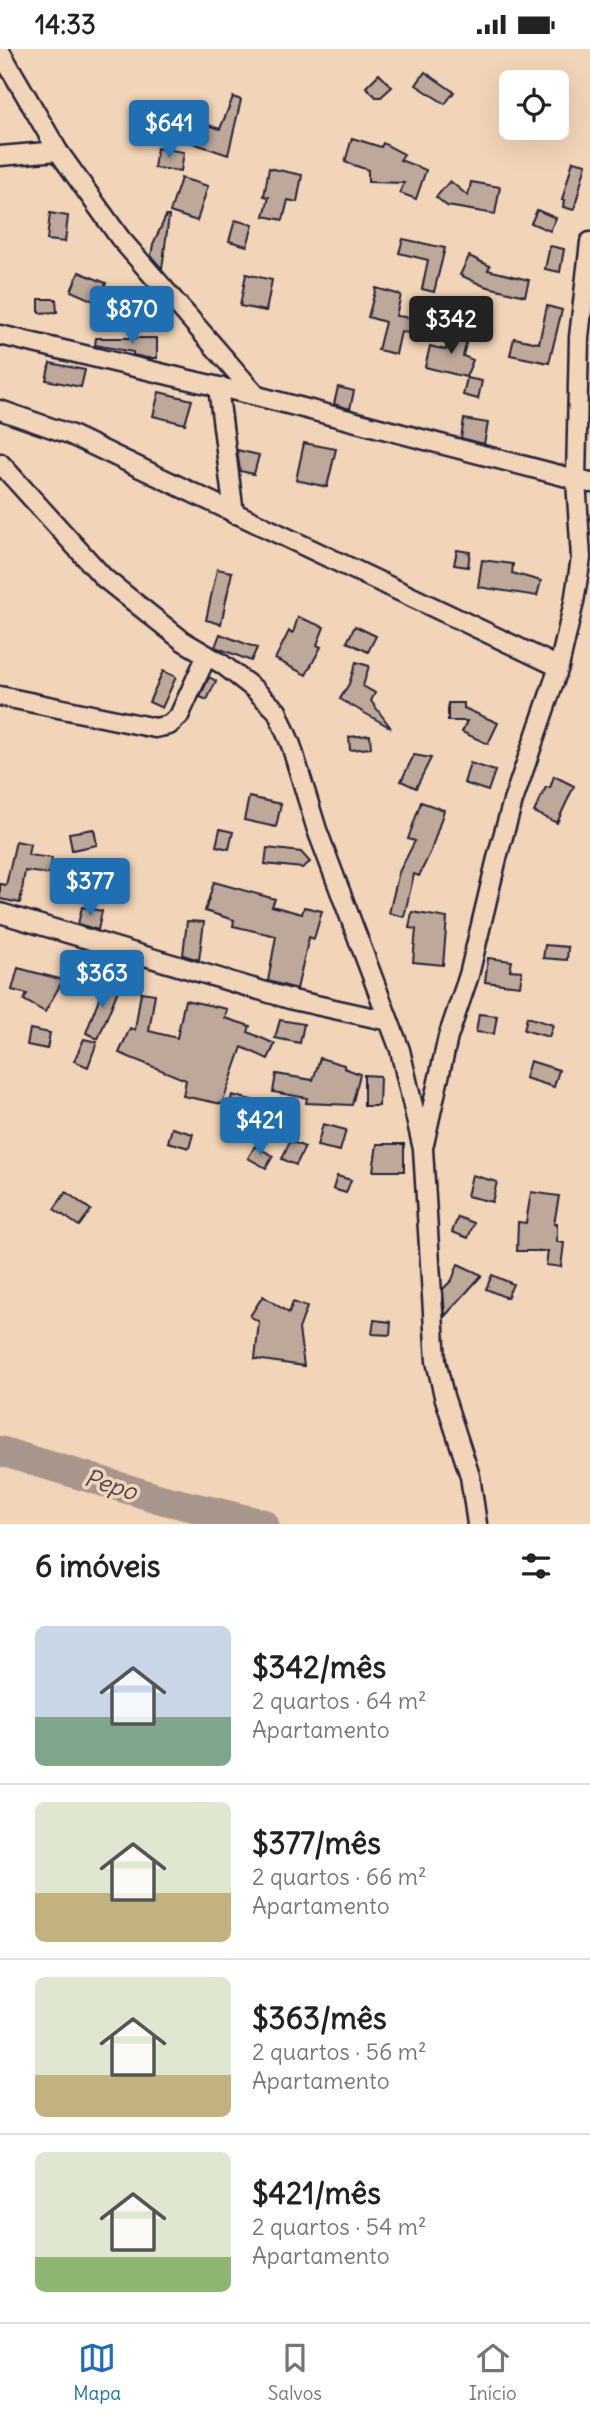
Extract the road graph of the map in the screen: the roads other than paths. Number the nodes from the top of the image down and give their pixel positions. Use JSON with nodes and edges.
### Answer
{"nodes":[{"id":1,"x":0,"y":51,"type":"edge"},
{"id":2,"x":58,"y":151,"type":"junction"},
{"id":3,"x":0,"y":156,"type":"edge"},
{"id":4,"x":590,"y":242,"type":"edge"},
{"id":5,"x":0,"y":335,"type":"edge"},
{"id":6,"x":218,"y":387,"type":"junction"},
{"id":7,"x":257,"y":396,"type":"junction"},
{"id":8,"x":0,"y":410,"type":"edge"},
{"id":9,"x":0,"y":463,"type":"edge"},
{"id":10,"x":583,"y":482,"type":"edge"},
{"id":11,"x":234,"y":514,"type":"junction"},
{"id":12,"x":206,"y":655,"type":"junction"},
{"id":13,"x":559,"y":667,"type":"junction"},
{"id":14,"x":0,"y":696,"type":"edge"},
{"id":15,"x":0,"y":913,"type":"edge"},
{"id":16,"x":389,"y":1021,"type":"junction"},
{"id":17,"x":423,"y":1149,"type":"junction"},
{"id":18,"x":477,"y":1524,"type":"edge"}],
"edges":[{"from":1,"to":2,"type":"street"},
{"from":2,"to":3,"type":"street"},
{"from":2,"to":7,"type":"street"},
{"from":4,"to":10,"type":"street"},
{"from":5,"to":6,"type":"street"},
{"from":6,"to":7,"type":"street"},
{"from":6,"to":11,"type":"street"},
{"from":7,"to":10,"type":"street"},
{"from":8,"to":11,"type":"street"},
{"from":9,"to":12,"type":"street"},
{"from":10,"to":13,"type":"street"},
{"from":11,"to":13,"type":"street"},
{"from":12,"to":14,"type":"street"},
{"from":12,"to":16,"type":"street"},
{"from":13,"to":17,"type":"street"},
{"from":15,"to":16,"type":"street"},
{"from":16,"to":17,"type":"street"},
{"from":17,"to":18,"type":"street"}]}
